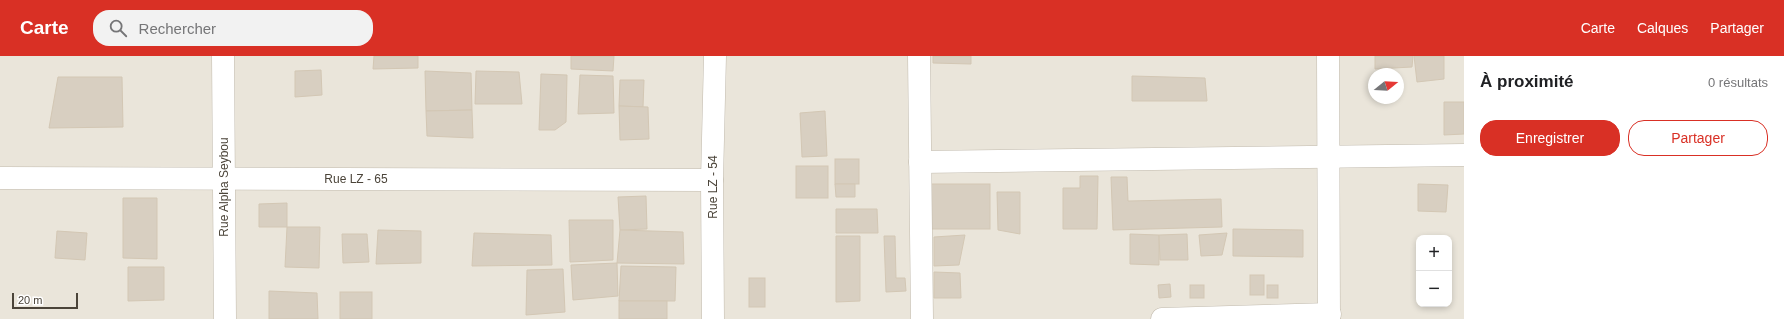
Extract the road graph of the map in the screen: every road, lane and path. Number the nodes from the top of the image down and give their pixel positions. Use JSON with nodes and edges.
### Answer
{"nodes":[{"id":1,"x":223,"y":56,"type":"edge"},
{"id":2,"x":715,"y":56,"type":"edge"},
{"id":3,"x":919,"y":56,"type":"edge"},
{"id":4,"x":1328,"y":56,"type":"edge"},
{"id":5,"x":1464,"y":155,"type":"edge"},
{"id":6,"x":1330,"y":156,"type":"junction"},
{"id":7,"x":920,"y":162,"type":"junction"},
{"id":8,"x":0,"y":178,"type":"edge"},
{"id":9,"x":224,"y":178,"type":"junction"},
{"id":10,"x":712,"y":180,"type":"junction"},
{"id":11,"x":1330,"y":317,"type":"edge"},
{"id":12,"x":225,"y":319,"type":"edge"},
{"id":13,"x":713,"y":319,"type":"edge"},
{"id":14,"x":922,"y":319,"type":"edge"},
{"id":15,"x":1162,"y":319,"type":"edge"}],
"edges":[{"from":1,"to":9,"type":"street","name":"Rue Alpha Seybou"},
{"from":2,"to":10,"type":"street","name":"Rue LZ - 54"},
{"from":3,"to":7,"type":"street"},
{"from":4,"to":6,"type":"street"},
{"from":5,"to":6,"type":"street"},
{"from":6,"to":7,"type":"street"},
{"from":6,"to":11,"type":"street"},
{"from":7,"to":14,"type":"street"},
{"from":8,"to":9,"type":"street","name":"Rue LZ - 65"},
{"from":9,"to":10,"type":"street","name":"Rue LZ - 65"},
{"from":9,"to":12,"type":"street","name":"Rue Alpha Seybou"},
{"from":10,"to":13,"type":"street","name":"Rue LZ - 54"},
{"from":11,"to":15,"type":"street"}]}
